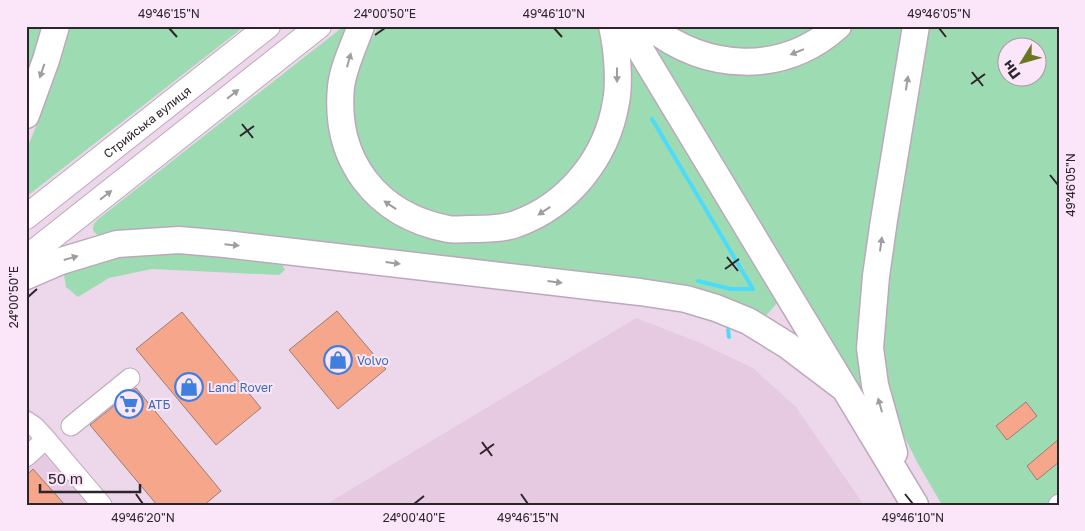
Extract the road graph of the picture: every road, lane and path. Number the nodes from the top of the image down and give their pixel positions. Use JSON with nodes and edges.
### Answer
{"nodes":[{"id":1,"x":56,"y":26,"type":"edge"},
{"id":2,"x":268,"y":26,"type":"edge"},
{"id":3,"x":319,"y":26,"type":"edge"},
{"id":4,"x":361,"y":26,"type":"edge"},
{"id":5,"x":612,"y":26,"type":"edge"},
{"id":6,"x":626,"y":26,"type":"edge"},
{"id":7,"x":649,"y":26,"type":"edge"},
{"id":8,"x":838,"y":26,"type":"edge"},
{"id":9,"x":916,"y":26,"type":"edge"},
{"id":10,"x":26,"y":115,"type":"edge"},
{"id":11,"x":26,"y":217,"type":"edge"},
{"id":12,"x":26,"y":258,"type":"edge"},
{"id":13,"x":26,"y":276,"type":"edge"},
{"id":14,"x":130,"y":378,"type":"dead end"},
{"id":15,"x":845,"y":390,"type":"junction"},
{"id":16,"x":26,"y":421,"type":"edge"},
{"id":17,"x":71,"y":426,"type":"dead end"},
{"id":18,"x":46,"y":439,"type":"junction"},
{"id":19,"x":26,"y":456,"type":"edge"},
{"id":20,"x":72,"y":469,"type":"junction"},
{"id":21,"x":909,"y":495,"type":"edge"},
{"id":22,"x":93,"y":505,"type":"edge"},
{"id":23,"x":102,"y":505,"type":"edge"}],
"edges":[{"from":1,"to":10,"type":"highway","one_way":true},
{"from":2,"to":11,"type":"main road","name":"Стрийська вулиця"},
{"from":12,"to":3,"type":"main road","one_way":true},
{"from":5,"to":4,"type":"highway","one_way":true},
{"from":6,"to":15,"type":"highway"},
{"from":8,"to":7,"type":"highway","one_way":true},
{"from":21,"to":9,"type":"highway","one_way":true},
{"from":13,"to":15,"type":"highway","one_way":true},
{"from":14,"to":17,"type":"lane"},
{"from":15,"to":21,"type":"highway"},
{"from":16,"to":18,"type":"lane"},
{"from":18,"to":19,"type":"lane"},
{"from":18,"to":20,"type":"lane"},
{"from":20,"to":22,"type":"lane"},
{"from":20,"to":23,"type":"lane"}]}
